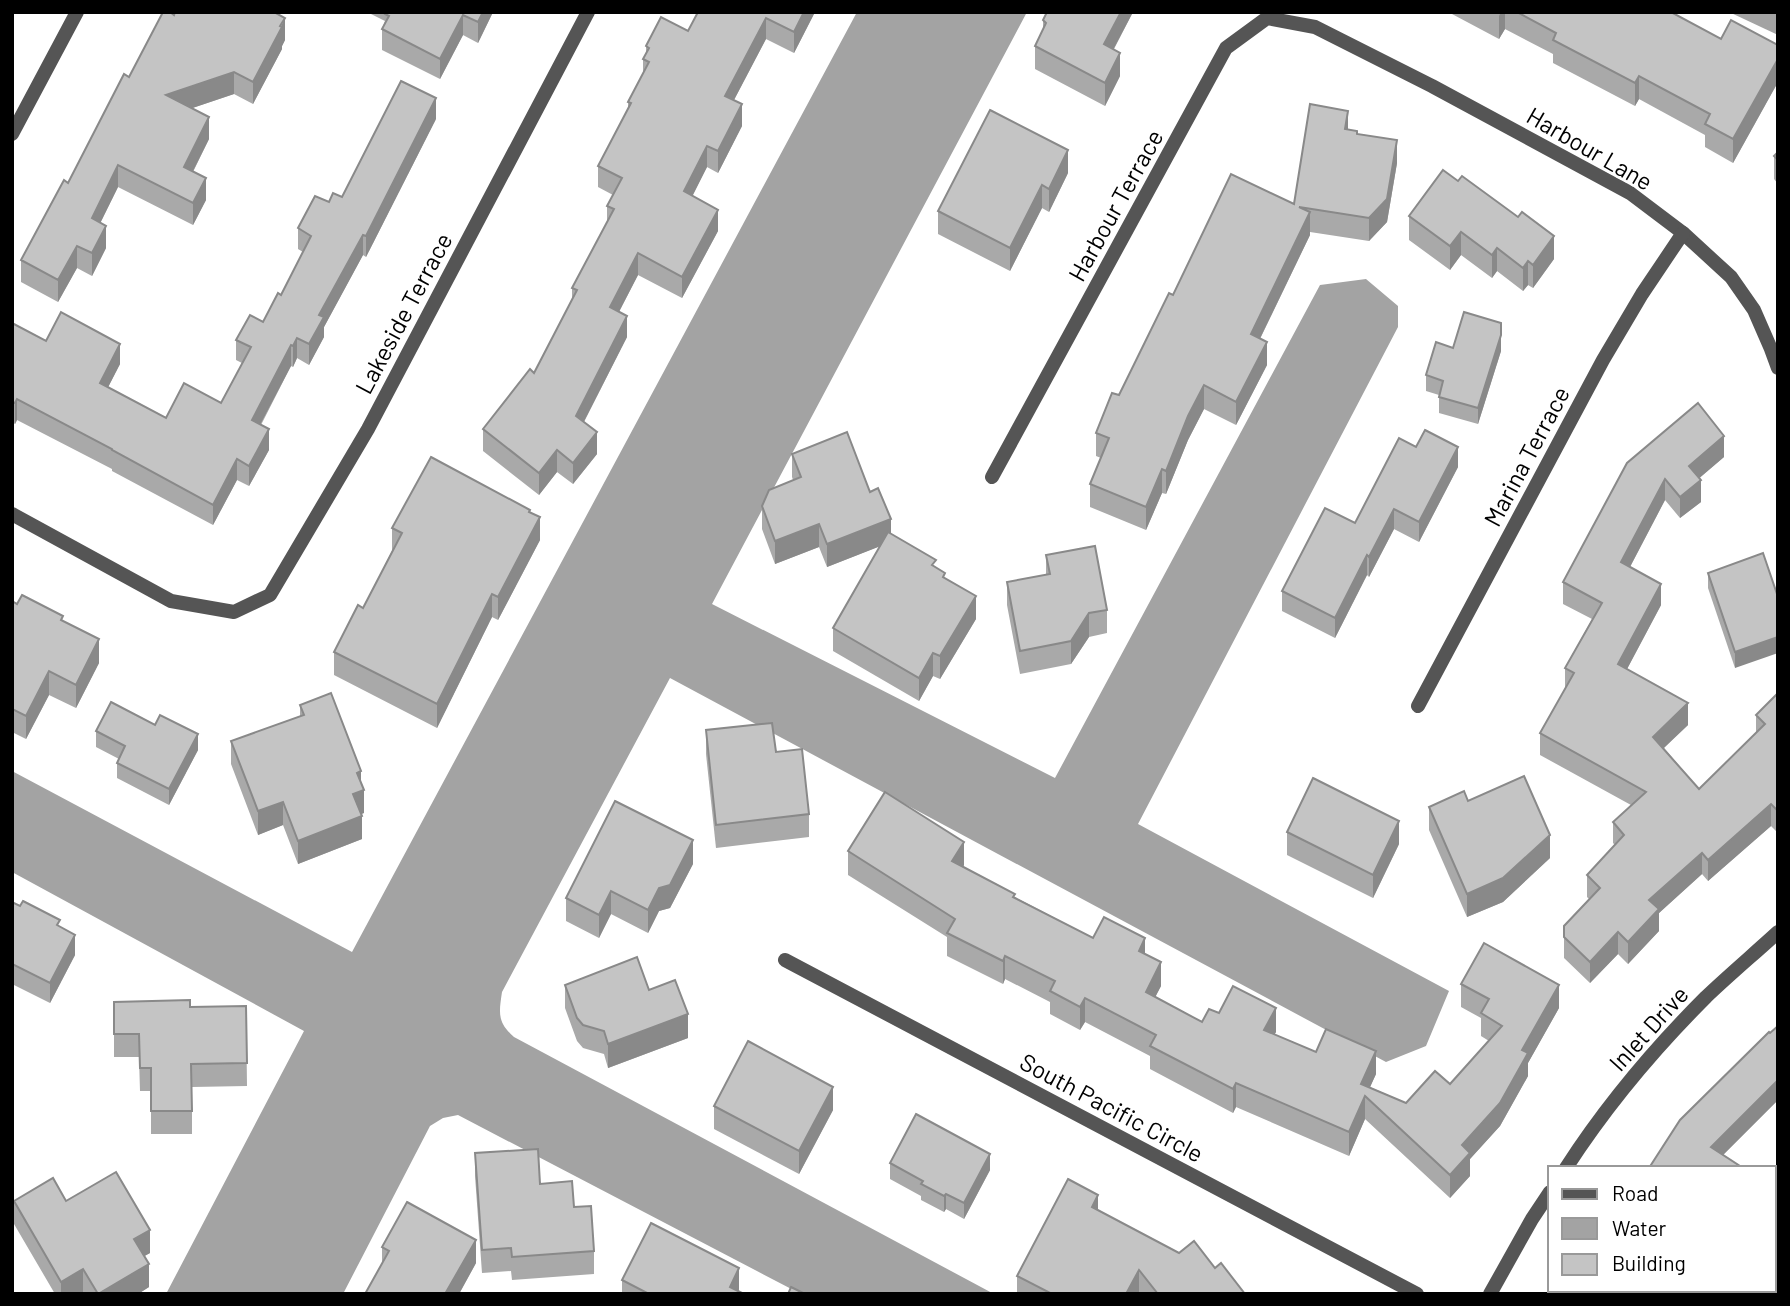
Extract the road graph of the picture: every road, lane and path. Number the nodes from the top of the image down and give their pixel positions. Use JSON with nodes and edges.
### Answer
{"nodes":[{"id":1,"x":77,"y":12,"type":"edge"},
{"id":2,"x":588,"y":12,"type":"edge"},
{"id":3,"x":1322,"y":31,"type":"joint"},
{"id":4,"x":12,"y":134,"type":"edge"},
{"id":5,"x":1683,"y":233,"type":"junction"},
{"id":6,"x":1778,"y":368,"type":"edge"},
{"id":7,"x":992,"y":477,"type":"dead end"},
{"id":8,"x":12,"y":514,"type":"edge"},
{"id":9,"x":1418,"y":706,"type":"dead end"},
{"id":10,"x":1778,"y":932,"type":"edge"},
{"id":11,"x":785,"y":960,"type":"dead end"},
{"id":12,"x":1567,"y":1166,"type":"edge"},
{"id":13,"x":1548,"y":1195,"type":"edge"},
{"id":14,"x":1417,"y":1294,"type":"edge"},
{"id":15,"x":1490,"y":1294,"type":"edge"}],
"edges":[{"from":1,"to":4,"type":"street"},
{"from":2,"to":8,"type":"street","name":"Lakeside Terrace"},
{"from":3,"to":5,"type":"street","name":"Harbour Lane"},
{"from":3,"to":7,"type":"street","name":"Harbour Terrace"},
{"from":5,"to":6,"type":"street","name":"Harbour Lane"},
{"from":5,"to":9,"type":"street","name":"Marina Terrace"},
{"from":10,"to":12,"type":"street","name":"Inlet Drive"},
{"from":11,"to":14,"type":"street","name":"South Pacific Circle"},
{"from":13,"to":15,"type":"street"}]}
